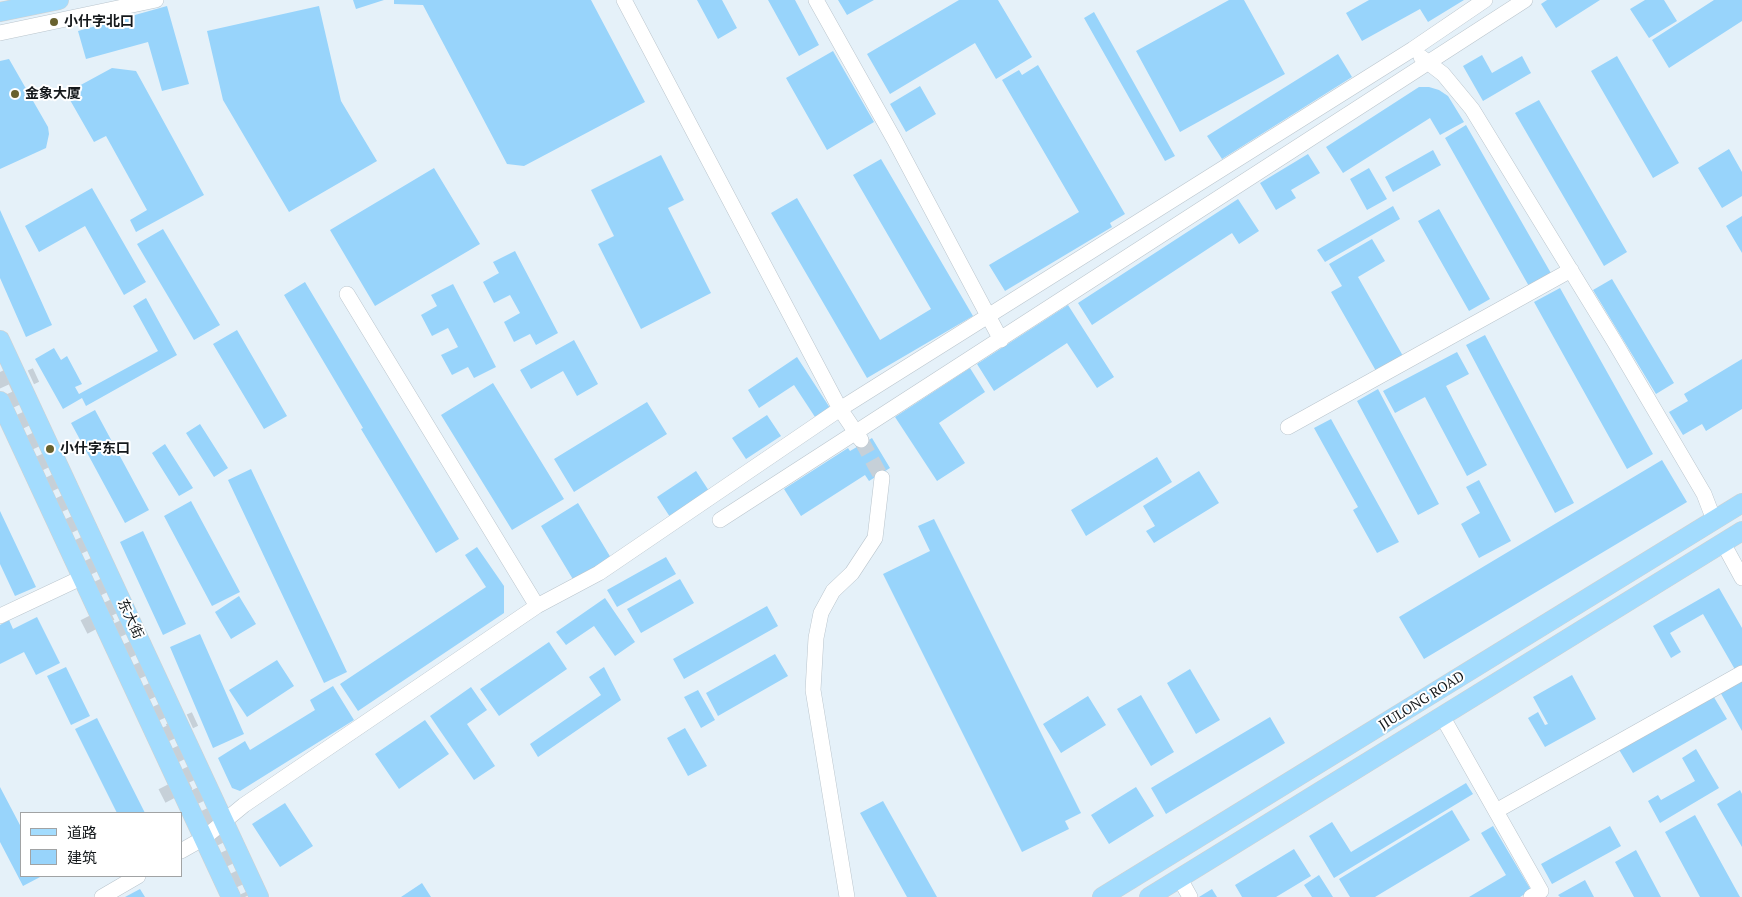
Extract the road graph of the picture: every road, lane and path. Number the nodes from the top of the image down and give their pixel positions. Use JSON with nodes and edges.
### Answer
{"nodes":[{"id":1,"x":59,"y":0,"type":"edge"},
{"id":2,"x":156,"y":0,"type":"edge"},
{"id":3,"x":624,"y":0,"type":"edge"},
{"id":4,"x":816,"y":0,"type":"edge"},
{"id":5,"x":1485,"y":0,"type":"edge"},
{"id":6,"x":1525,"y":0,"type":"edge"},
{"id":7,"x":4,"y":12,"type":"edge"},
{"id":8,"x":0,"y":33,"type":"edge"},
{"id":9,"x":1413,"y":49,"type":"junction"},
{"id":10,"x":1429,"y":63,"type":"junction"},
{"id":11,"x":1571,"y":270,"type":"junction"},
{"id":12,"x":347,"y":294,"type":"dead end"},
{"id":13,"x":988,"y":316,"type":"junction"},
{"id":14,"x":0,"y":340,"type":"edge"},
{"id":15,"x":1001,"y":340,"type":"junction"},
{"id":16,"x":0,"y":401,"type":"edge"},
{"id":17,"x":840,"y":409,"type":"junction"},
{"id":18,"x":5,"y":425,"type":"edge"},
{"id":19,"x":1288,"y":427,"type":"dead end"},
{"id":20,"x":859,"y":436,"type":"junction"},
{"id":21,"x":882,"y":478,"type":"tunnel mouth"},
{"id":22,"x":1742,"y":502,"type":"edge"},
{"id":23,"x":720,"y":520,"type":"dead end"},
{"id":24,"x":1714,"y":520,"type":"junction"},
{"id":25,"x":1742,"y":531,"type":"edge"},
{"id":26,"x":1723,"y":543,"type":"junction"},
{"id":27,"x":83,"y":577,"type":"junction"},
{"id":28,"x":1742,"y":578,"type":"edge"},
{"id":29,"x":537,"y":606,"type":"junction"},
{"id":30,"x":0,"y":616,"type":"edge"},
{"id":31,"x":1742,"y":673,"type":"edge"},
{"id":32,"x":1442,"y":716,"type":"junction"},
{"id":33,"x":1496,"y":811,"type":"junction"},
{"id":34,"x":224,"y":822,"type":"junction"},
{"id":35,"x":204,"y":838,"type":"junction"},
{"id":36,"x":182,"y":850,"type":"edge"},
{"id":37,"x":136,"y":877,"type":"edge"},
{"id":38,"x":1180,"y":879,"type":"junction"},
{"id":39,"x":102,"y":897,"type":"edge"},
{"id":40,"x":231,"y":897,"type":"edge"},
{"id":41,"x":259,"y":897,"type":"edge"},
{"id":42,"x":847,"y":897,"type":"edge"},
{"id":43,"x":1102,"y":897,"type":"edge"},
{"id":44,"x":1149,"y":897,"type":"edge"},
{"id":45,"x":1190,"y":897,"type":"edge"},
{"id":46,"x":1531,"y":897,"type":"edge"}],
"edges":[{"from":1,"to":7,"type":"main road"},
{"from":2,"to":8,"type":"street"},
{"from":3,"to":17,"type":"street"},
{"from":4,"to":13,"type":"street"},
{"from":5,"to":9,"type":"street"},
{"from":6,"to":10,"type":"street"},
{"from":9,"to":10,"type":"street"},
{"from":9,"to":13,"type":"street"},
{"from":10,"to":11,"type":"street"},
{"from":10,"to":15,"type":"street"},
{"from":11,"to":19,"type":"street"},
{"from":11,"to":24,"type":"street"},
{"from":12,"to":29,"type":"street"},
{"from":13,"to":15,"type":"street"},
{"from":13,"to":17,"type":"street"},
{"from":14,"to":34,"type":"main road","name":"东大街"},
{"from":15,"to":20,"type":"street"},
{"from":16,"to":18,"type":"main road","name":"东大街"},
{"from":17,"to":20,"type":"street"},
{"from":17,"to":29,"type":"street"},
{"from":18,"to":27,"type":"main road","name":"东大街"},
{"from":20,"to":23,"type":"street"},
{"from":21,"to":42,"type":"street"},
{"from":22,"to":24,"type":"main road","name":"JIULONG ROAD"},
{"from":24,"to":43,"type":"main road","name":"JIULONG ROAD"},
{"from":25,"to":26,"type":"main road","name":"JIULONG ROAD"},
{"from":26,"to":28,"type":"street"},
{"from":26,"to":32,"type":"main road","name":"JIULONG ROAD"},
{"from":27,"to":30,"type":"street"},
{"from":27,"to":35,"type":"main road","name":"东大街"},
{"from":29,"to":34,"type":"street"},
{"from":31,"to":33,"type":"street"},
{"from":32,"to":33,"type":"street"},
{"from":32,"to":38,"type":"main road","name":"JIULONG ROAD"},
{"from":33,"to":46,"type":"street"},
{"from":34,"to":35,"type":"street"},
{"from":34,"to":41,"type":"main road","name":"东大街"},
{"from":35,"to":36,"type":"street"},
{"from":35,"to":40,"type":"main road","name":"东大街"},
{"from":37,"to":39,"type":"street"},
{"from":38,"to":44,"type":"main road","name":"JIULONG ROAD"},
{"from":38,"to":45,"type":"street"}]}
